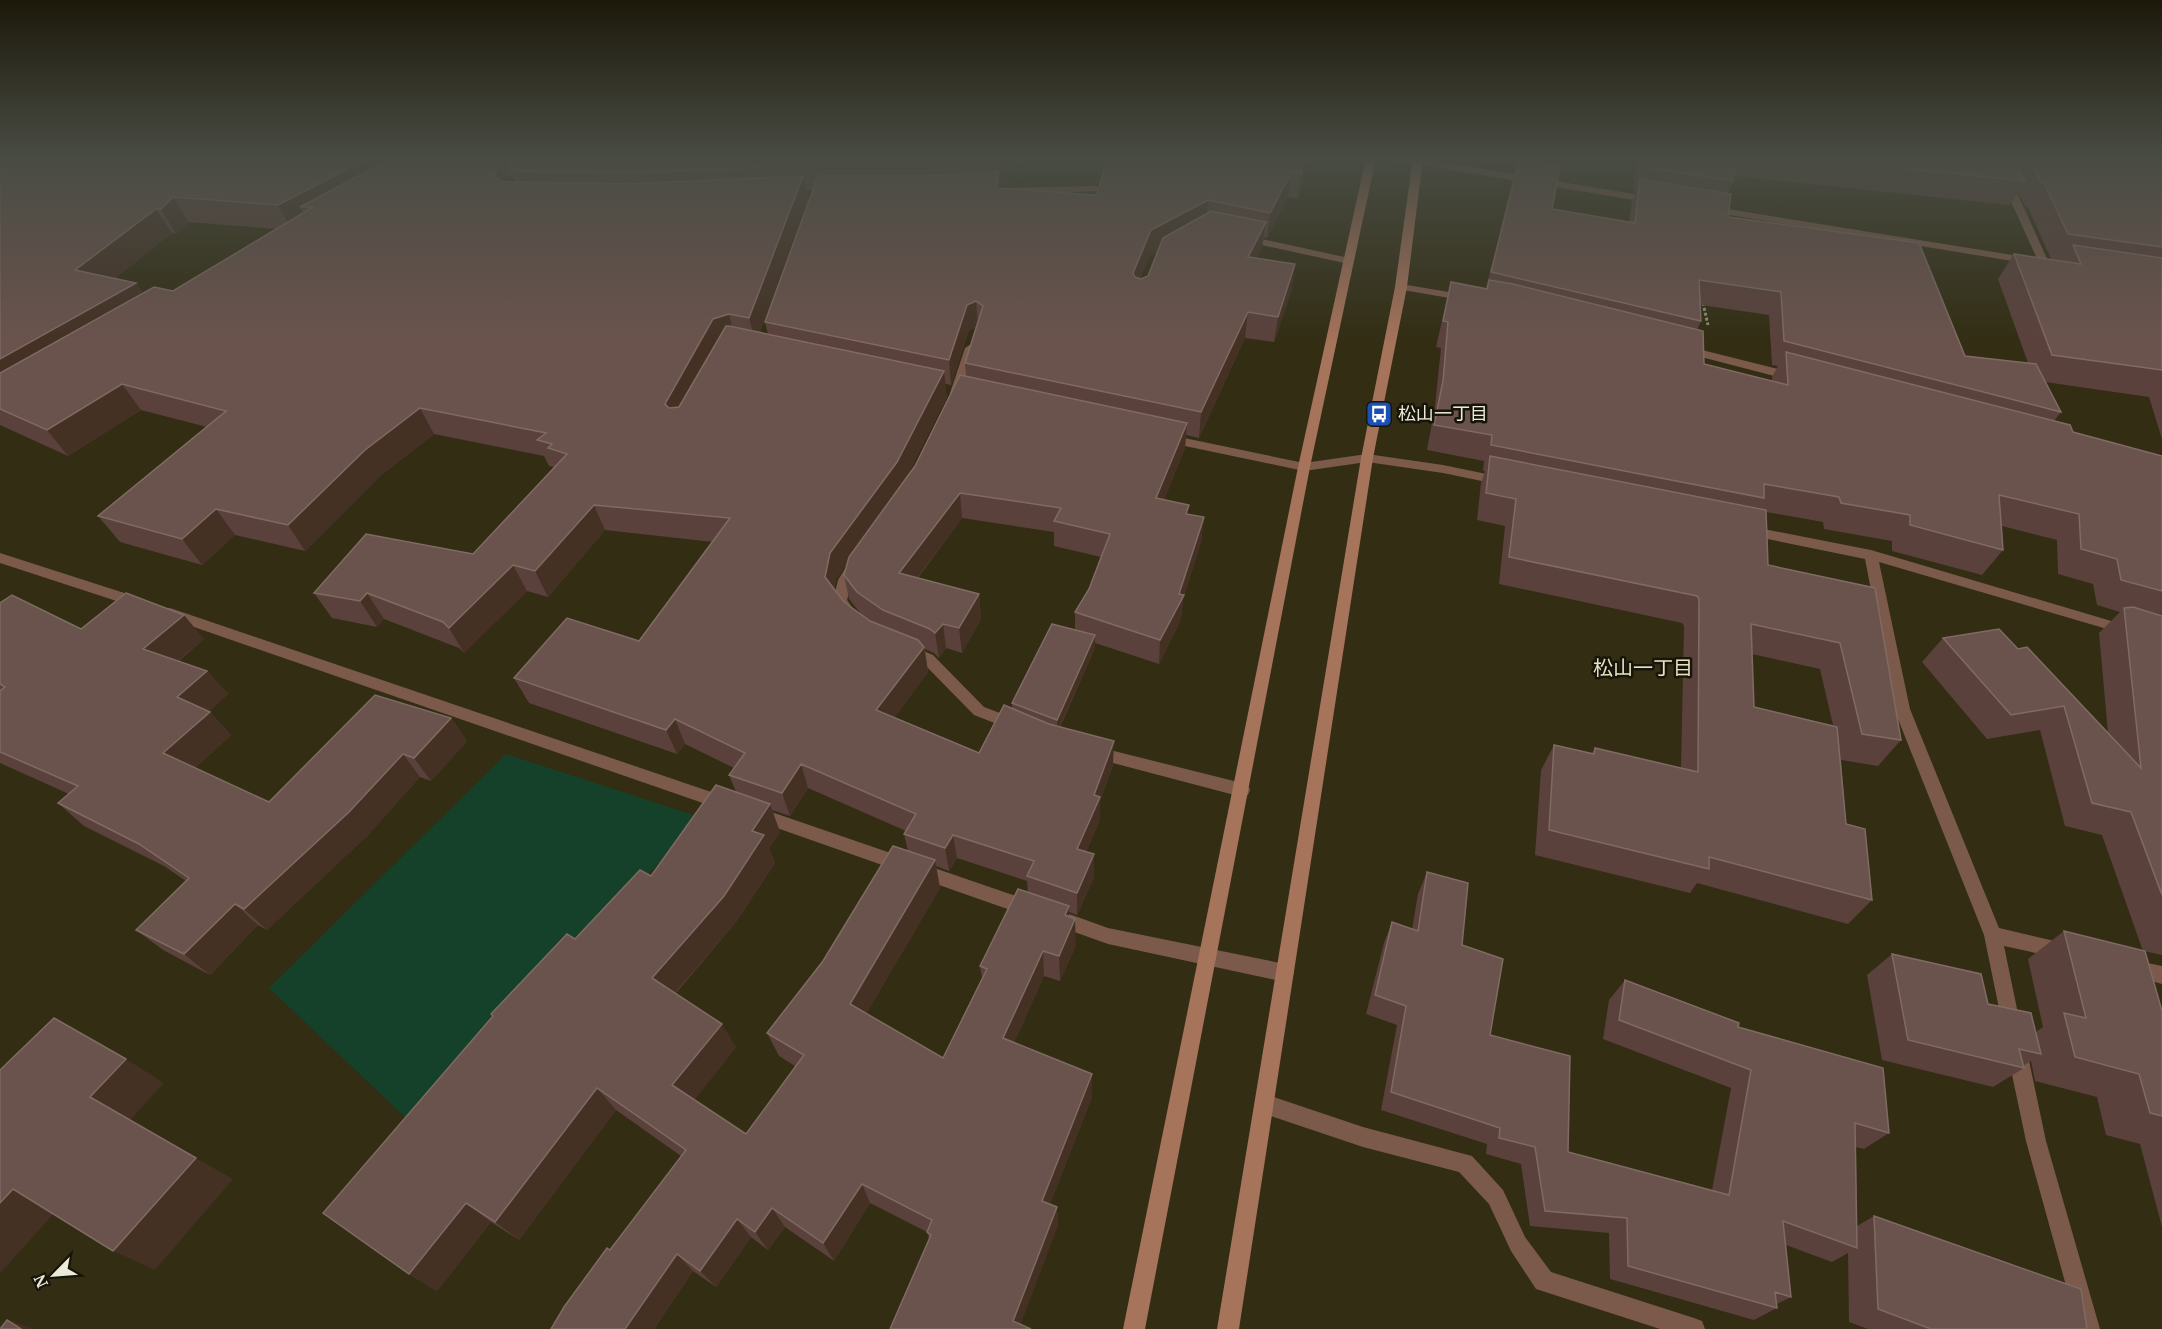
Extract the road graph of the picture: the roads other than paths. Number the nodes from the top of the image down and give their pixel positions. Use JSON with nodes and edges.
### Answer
{"nodes":[{"id":1,"x":1357,"y":220,"type":"edge"},
{"id":2,"x":1410,"y":220,"type":"edge"},
{"id":3,"x":1773,"y":220,"type":"edge"},
{"id":4,"x":2024,"y":220,"type":"edge"},
{"id":5,"x":1228,"y":235,"type":"edge"},
{"id":6,"x":1348,"y":261,"type":"junction"},
{"id":7,"x":2043,"y":263,"type":"junction"},
{"id":8,"x":2055,"y":265,"type":"edge"},
{"id":9,"x":1401,"y":287,"type":"junction"},
{"id":10,"x":1482,"y":300,"type":"edge"},
{"id":11,"x":977,"y":331,"type":"edge"},
{"id":12,"x":1668,"y":345,"type":"edge"},
{"id":13,"x":1805,"y":380,"type":"edge"},
{"id":14,"x":955,"y":395,"type":"edge"},
{"id":15,"x":1149,"y":434,"type":"edge"},
{"id":16,"x":1367,"y":458,"type":"junction"},
{"id":17,"x":1304,"y":467,"type":"junction"},
{"id":18,"x":1512,"y":483,"type":"edge"},
{"id":19,"x":1732,"y":527,"type":"edge"},
{"id":20,"x":864,"y":553,"type":"edge"},
{"id":21,"x":1871,"y":555,"type":"junction"},
{"id":22,"x":0,"y":558,"type":"edge"},
{"id":23,"x":856,"y":622,"type":"edge"},
{"id":24,"x":2162,"y":642,"type":"edge"},
{"id":25,"x":891,"y":644,"type":"edge"},
{"id":26,"x":1030,"y":731,"type":"edge"},
{"id":27,"x":1084,"y":749,"type":"edge"},
{"id":28,"x":1242,"y":790,"type":"junction"},
{"id":29,"x":1993,"y":934,"type":"junction"},
{"id":30,"x":2076,"y":954,"type":"edge"},
{"id":31,"x":1208,"y":956,"type":"junction"},
{"id":32,"x":2119,"y":964,"type":"edge"},
{"id":33,"x":1285,"y":973,"type":"junction"},
{"id":34,"x":2162,"y":975,"type":"edge"},
{"id":35,"x":1265,"y":1104,"type":"junction"},
{"id":36,"x":1134,"y":1329,"type":"edge"},
{"id":37,"x":1228,"y":1329,"type":"edge"},
{"id":38,"x":1694,"y":1329,"type":"edge"},
{"id":39,"x":2089,"y":1329,"type":"edge"}],
"edges":[{"from":1,"to":6,"type":"street"},
{"from":2,"to":9,"type":"street"},
{"from":3,"to":7,"type":"street"},
{"from":4,"to":7,"type":"street"},
{"from":5,"to":6,"type":"street"},
{"from":6,"to":17,"type":"street"},
{"from":7,"to":8,"type":"street"},
{"from":9,"to":10,"type":"street"},
{"from":9,"to":16,"type":"street"},
{"from":11,"to":14,"type":"street"},
{"from":12,"to":13,"type":"street"},
{"from":15,"to":17,"type":"street"},
{"from":16,"to":17,"type":"street"},
{"from":16,"to":18,"type":"street"},
{"from":16,"to":33,"type":"street"},
{"from":17,"to":28,"type":"street"},
{"from":19,"to":21,"type":"street"},
{"from":20,"to":23,"type":"street"},
{"from":21,"to":24,"type":"street"},
{"from":21,"to":29,"type":"street"},
{"from":22,"to":31,"type":"street"},
{"from":25,"to":26,"type":"street"},
{"from":27,"to":28,"type":"street"},
{"from":28,"to":31,"type":"street"},
{"from":29,"to":30,"type":"street"},
{"from":29,"to":39,"type":"street"},
{"from":31,"to":33,"type":"street"},
{"from":31,"to":36,"type":"street"},
{"from":32,"to":34,"type":"street"},
{"from":33,"to":35,"type":"street"},
{"from":35,"to":37,"type":"street"},
{"from":35,"to":38,"type":"street"}]}
